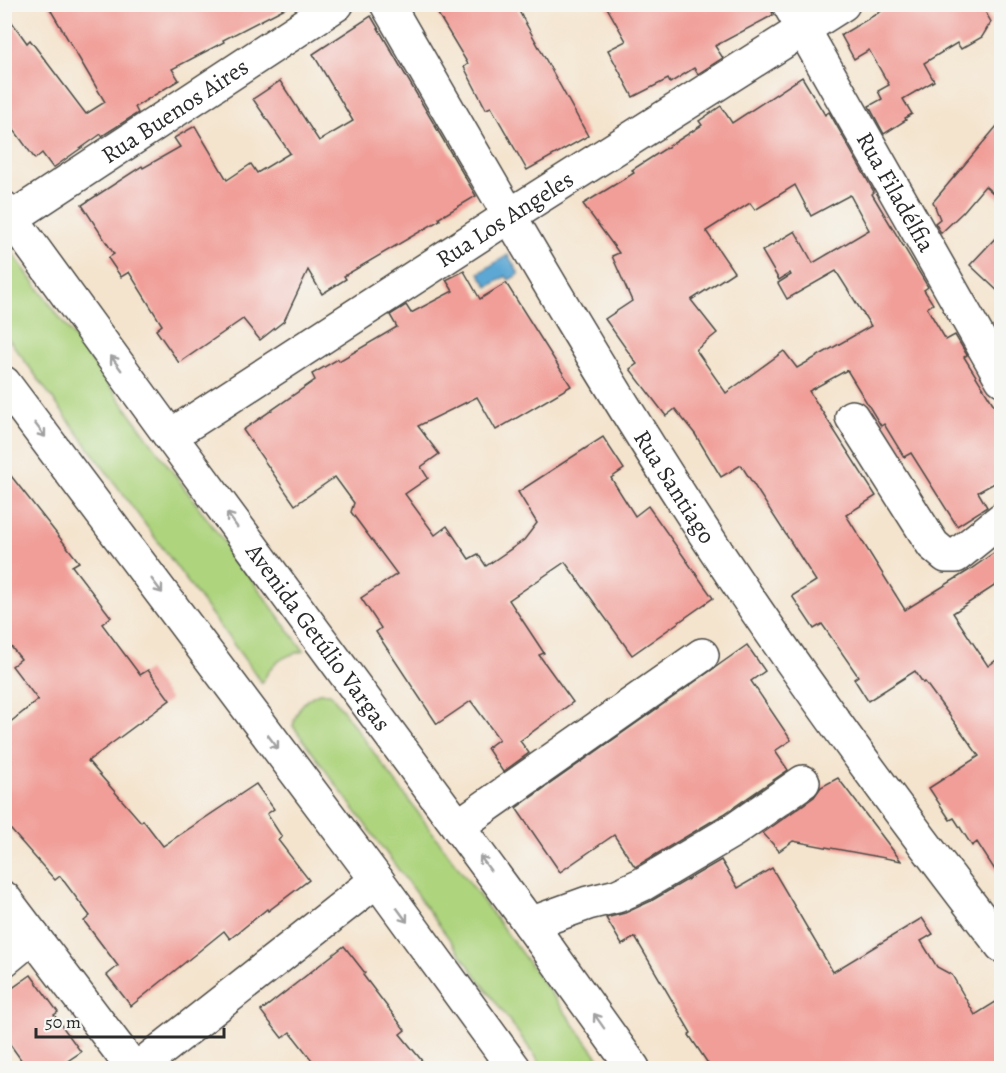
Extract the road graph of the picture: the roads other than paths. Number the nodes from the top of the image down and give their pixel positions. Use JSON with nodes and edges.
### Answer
{"nodes":[{"id":1,"x":337,"y":4,"type":"edge"},
{"id":2,"x":387,"y":4,"type":"edge"},
{"id":3,"x":843,"y":4,"type":"edge"},
{"id":4,"x":796,"y":18,"type":"edge"},
{"id":5,"x":8,"y":213,"type":"edge"},
{"id":6,"x":509,"y":216,"type":"junction"},
{"id":7,"x":1002,"y":379,"type":"edge"},
{"id":8,"x":6,"y":387,"type":"edge"},
{"id":9,"x":852,"y":417,"type":"dead end"},
{"id":10,"x":170,"y":436,"type":"junction"},
{"id":11,"x":1002,"y":519,"type":"edge"},
{"id":12,"x":702,"y":655,"type":"dead end"},
{"id":13,"x":803,"y":782,"type":"dead end"},
{"id":14,"x":458,"y":826,"type":"junction"},
{"id":15,"x":376,"y":880,"type":"junction"},
{"id":16,"x":4,"y":898,"type":"edge"},
{"id":17,"x":530,"y":924,"type":"junction"},
{"id":18,"x":33,"y":936,"type":"junction"},
{"id":19,"x":1002,"y":946,"type":"edge"},
{"id":20,"x":4,"y":960,"type":"edge"},
{"id":21,"x":133,"y":1068,"type":"edge"},
{"id":22,"x":138,"y":1068,"type":"edge"},
{"id":23,"x":514,"y":1068,"type":"edge"},
{"id":24,"x":633,"y":1068,"type":"edge"}],
"edges":[{"from":1,"to":5,"type":"street","name":"Rua Buenos Aires"},
{"from":2,"to":6,"type":"street","name":"Rua Santiago"},
{"from":3,"to":4,"type":"street","name":"Rua Los Angeles"},
{"from":4,"to":6,"type":"street","name":"Rua Los Angeles"},
{"from":4,"to":7,"type":"street","name":"Rua Filadélfia"},
{"from":10,"to":5,"type":"street","name":"Avenida Getúlio Vargas","one_way":true},
{"from":6,"to":10,"type":"street","name":"Rua Los Angeles"},
{"from":6,"to":19,"type":"street","name":"Rua Santiago"},
{"from":8,"to":15,"type":"street","one_way":true},
{"from":9,"to":11,"type":"street"},
{"from":14,"to":10,"type":"street","name":"Avenida Getúlio Vargas","one_way":true},
{"from":12,"to":14,"type":"street"},
{"from":13,"to":17,"type":"street"},
{"from":17,"to":14,"type":"street","name":"Avenida Getúlio Vargas","one_way":true},
{"from":15,"to":22,"type":"street"},
{"from":15,"to":23,"type":"street","one_way":true},
{"from":16,"to":18,"type":"street"},
{"from":24,"to":17,"type":"street","name":"Avenida Getúlio Vargas","one_way":true},
{"from":18,"to":20,"type":"street"},
{"from":18,"to":21,"type":"street"}]}
